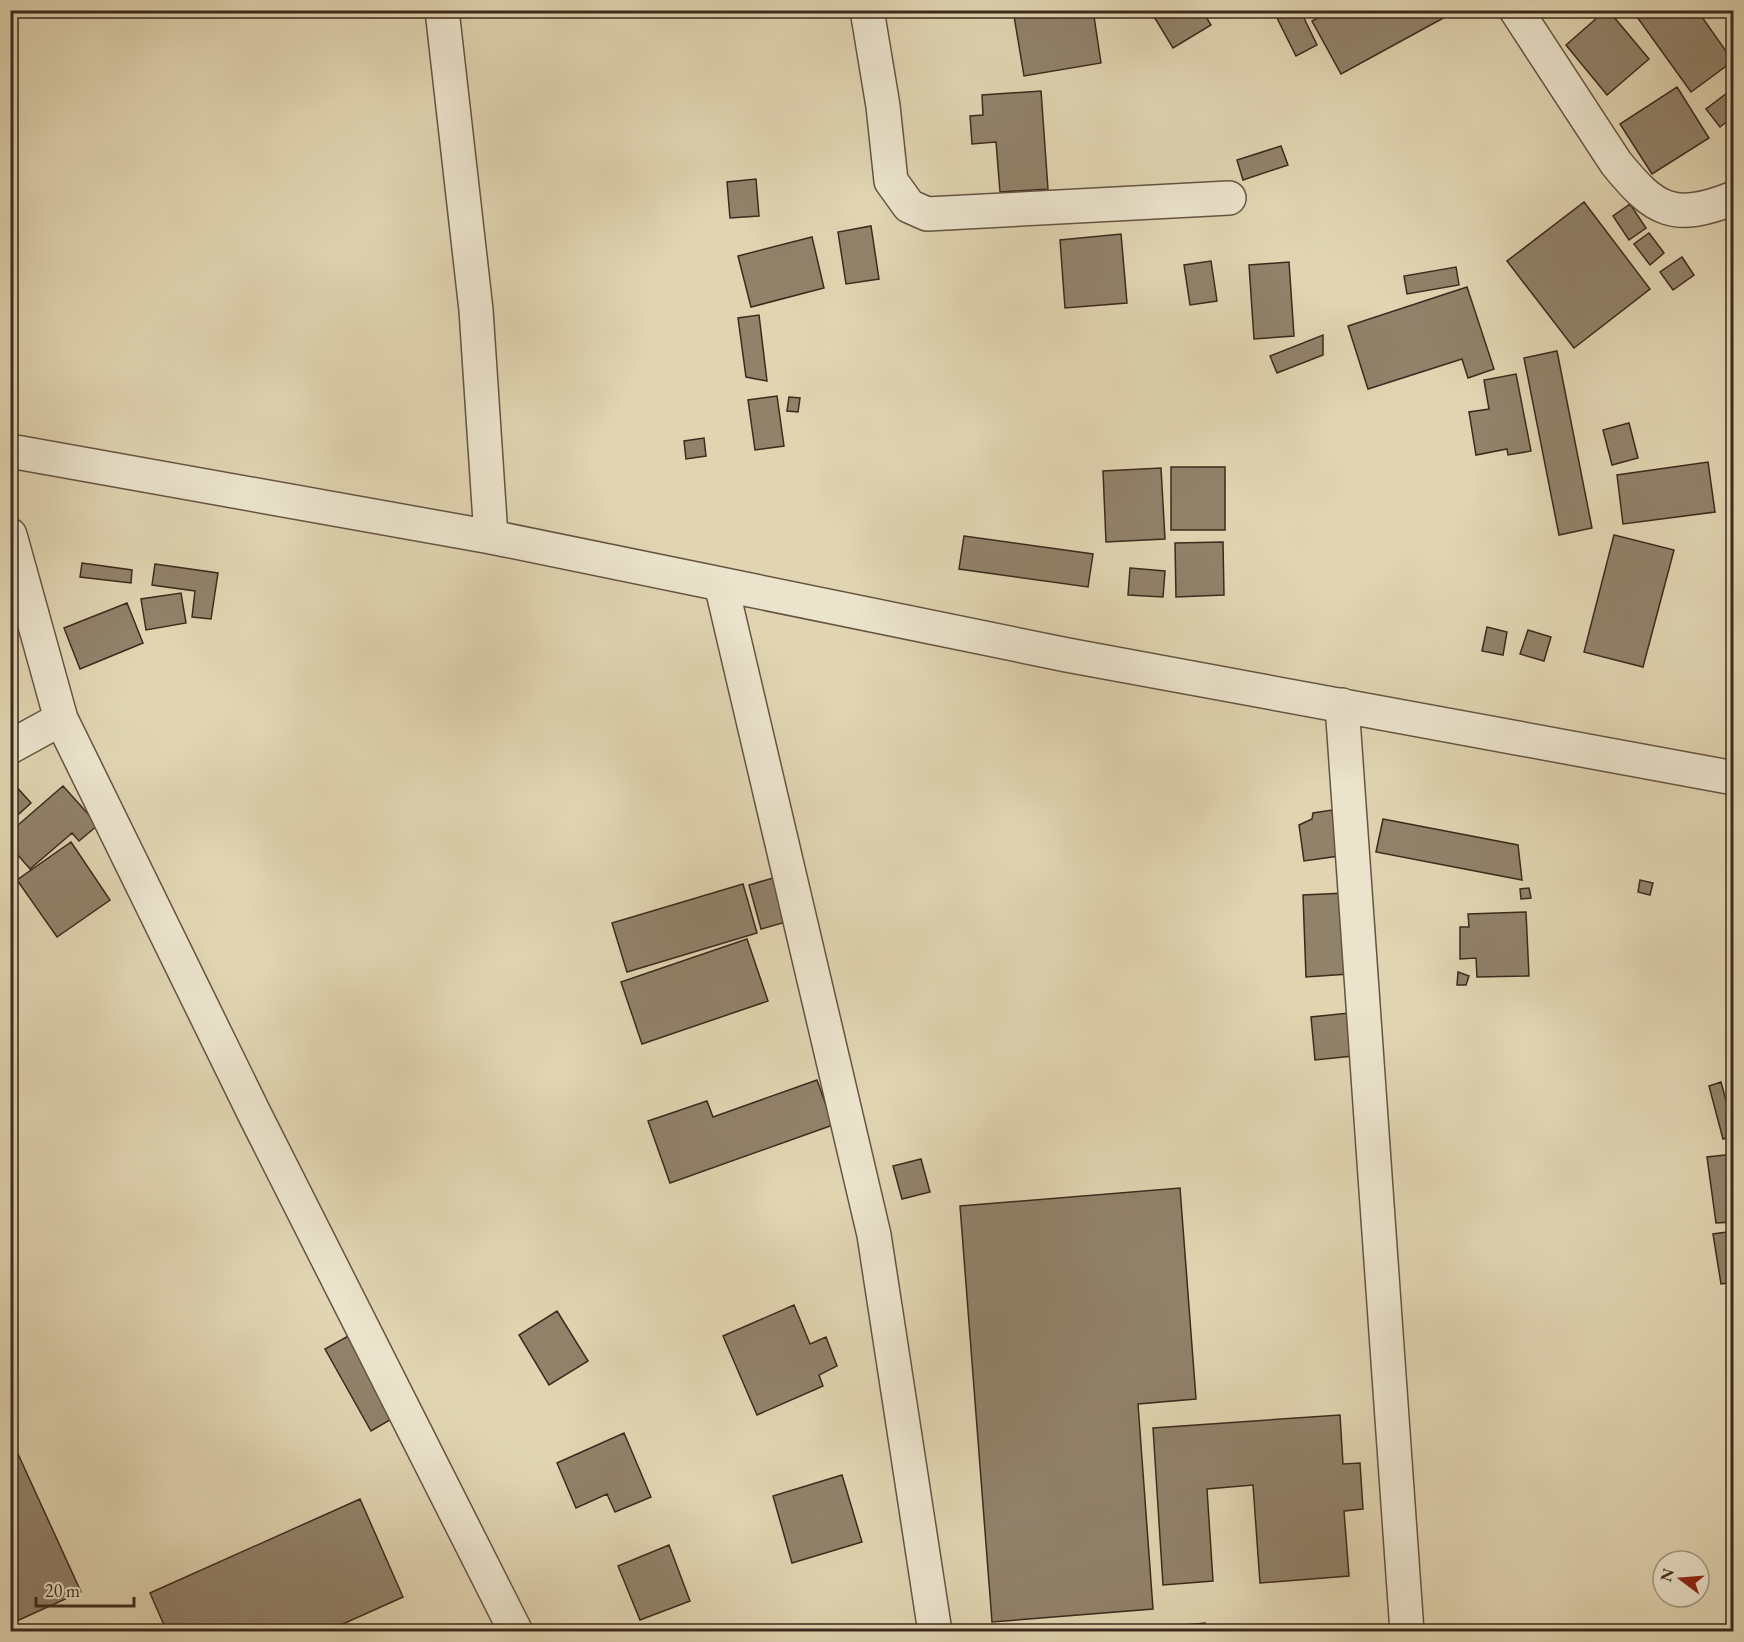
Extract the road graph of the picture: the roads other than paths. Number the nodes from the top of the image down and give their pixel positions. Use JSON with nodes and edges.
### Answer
{"nodes":[{"id":1,"x":442,"y":10,"type":"edge"},
{"id":2,"x":867,"y":10,"type":"edge"},
{"id":3,"x":1516,"y":10,"type":"edge"},
{"id":4,"x":1229,"y":198,"type":"dead end"},
{"id":5,"x":1734,"y":198,"type":"edge"},
{"id":6,"x":10,"y":451,"type":"edge"},
{"id":7,"x":10,"y":535,"type":"edge"},
{"id":8,"x":491,"y":537,"type":"junction"},
{"id":9,"x":721,"y":584,"type":"junction"},
{"id":10,"x":1342,"y":705,"type":"junction"},
{"id":11,"x":61,"y":719,"type":"junction"},
{"id":12,"x":10,"y":747,"type":"edge"},
{"id":13,"x":1734,"y":778,"type":"edge"},
{"id":14,"x":516,"y":1632,"type":"edge"},
{"id":15,"x":935,"y":1632,"type":"edge"},
{"id":16,"x":1407,"y":1632,"type":"edge"}],
"edges":[{"from":1,"to":8,"type":"street"},
{"from":2,"to":4,"type":"street"},
{"from":3,"to":5,"type":"street"},
{"from":6,"to":8,"type":"street"},
{"from":7,"to":11,"type":"street"},
{"from":8,"to":9,"type":"street"},
{"from":9,"to":10,"type":"street"},
{"from":9,"to":15,"type":"street"},
{"from":10,"to":13,"type":"street"},
{"from":10,"to":16,"type":"street"},
{"from":11,"to":12,"type":"street"},
{"from":11,"to":14,"type":"street"}]}
